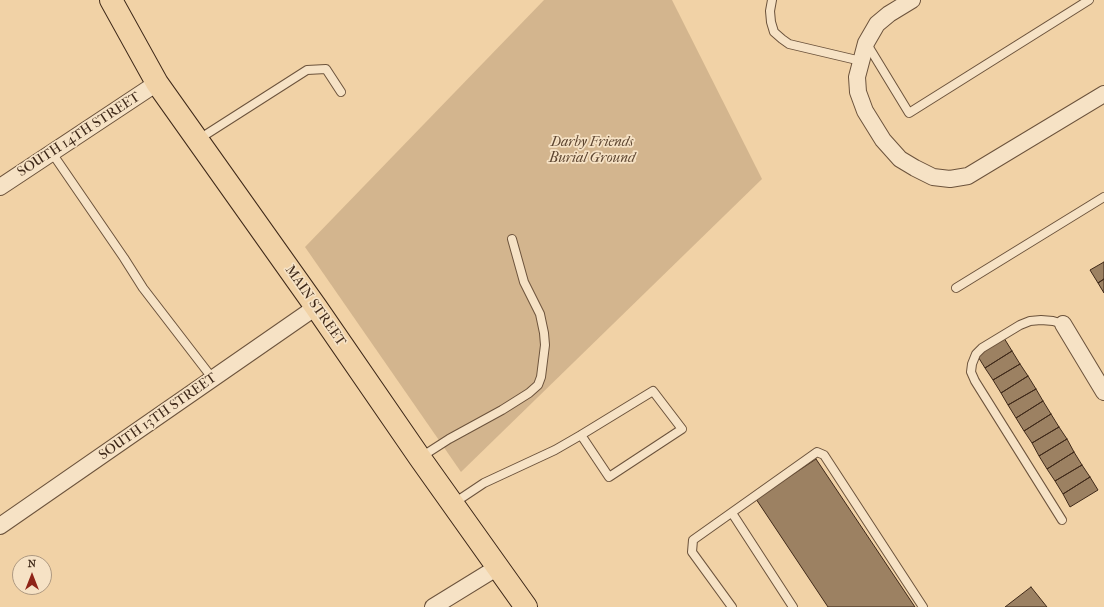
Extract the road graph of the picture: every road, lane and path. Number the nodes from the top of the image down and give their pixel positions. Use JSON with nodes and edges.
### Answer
{"nodes":[{"id":1,"x":111,"y":0,"type":"edge"},
{"id":2,"x":772,"y":0,"type":"edge"},
{"id":3,"x":912,"y":0,"type":"edge"},
{"id":4,"x":1090,"y":0,"type":"edge"},
{"id":5,"x":866,"y":43,"type":"junction"},
{"id":6,"x":861,"y":61,"type":"junction"},
{"id":7,"x":157,"y":83,"type":"junction"},
{"id":8,"x":341,"y":92,"type":"dead end"},
{"id":9,"x":1104,"y":94,"type":"edge"},
{"id":10,"x":198,"y":140,"type":"junction"},
{"id":11,"x":52,"y":152,"type":"junction"},
{"id":12,"x":0,"y":186,"type":"edge"},
{"id":13,"x":1102,"y":198,"type":"edge"},
{"id":14,"x":1104,"y":207,"type":"edge"},
{"id":15,"x":512,"y":239,"type":"dead end"},
{"id":16,"x":956,"y":288,"type":"dead end"},
{"id":17,"x":316,"y":307,"type":"junction"},
{"id":18,"x":1063,"y":324,"type":"joint"},
{"id":19,"x":213,"y":379,"type":"junction"},
{"id":20,"x":1104,"y":392,"type":"edge"},
{"id":21,"x":581,"y":435,"type":"junction"},
{"id":22,"x":420,"y":458,"type":"junction"},
{"id":23,"x":453,"y":504,"type":"junction"},
{"id":24,"x":732,"y":513,"type":"junction"},
{"id":25,"x":1062,"y":520,"type":"dead end"},
{"id":26,"x":0,"y":526,"type":"edge"},
{"id":27,"x":498,"y":567,"type":"junction"},
{"id":28,"x":433,"y":607,"type":"edge"},
{"id":29,"x":526,"y":607,"type":"edge"},
{"id":30,"x":732,"y":607,"type":"edge"},
{"id":31,"x":793,"y":607,"type":"edge"},
{"id":32,"x":923,"y":607,"type":"edge"}],
"edges":[{"from":1,"to":7,"type":"main road","name":"MAIN STREET"},
{"from":2,"to":6,"type":"lane"},
{"from":3,"to":5,"type":"street"},
{"from":4,"to":5,"type":"lane"},
{"from":5,"to":6,"type":"street"},
{"from":6,"to":9,"type":"street"},
{"from":7,"to":10,"type":"main road","name":"MAIN STREET"},
{"from":7,"to":11,"type":"street","name":"SOUTH 14TH STREET"},
{"from":8,"to":10,"type":"lane"},
{"from":10,"to":17,"type":"main road","name":"MAIN STREET"},
{"from":11,"to":12,"type":"street","name":"SOUTH 14TH STREET"},
{"from":11,"to":19,"type":"lane"},
{"from":13,"to":14,"type":"lane"},
{"from":13,"to":16,"type":"lane"},
{"from":15,"to":22,"type":"lane"},
{"from":17,"to":19,"type":"street","name":"SOUTH 13TH STREET"},
{"from":17,"to":22,"type":"main road","name":"MAIN STREET"},
{"from":18,"to":20,"type":"street"},
{"from":18,"to":25,"type":"lane"},
{"from":19,"to":26,"type":"street","name":"SOUTH 13TH STREET"},
{"from":21,"to":21,"type":"lane"},
{"from":21,"to":23,"type":"lane"},
{"from":22,"to":23,"type":"main road","name":"MAIN STREET"},
{"from":23,"to":27,"type":"main road","name":"MAIN STREET"},
{"from":24,"to":30,"type":"lane"},
{"from":24,"to":31,"type":"lane"},
{"from":24,"to":32,"type":"lane"},
{"from":27,"to":28,"type":"street"},
{"from":27,"to":29,"type":"main road","name":"MAIN STREET"}]}
